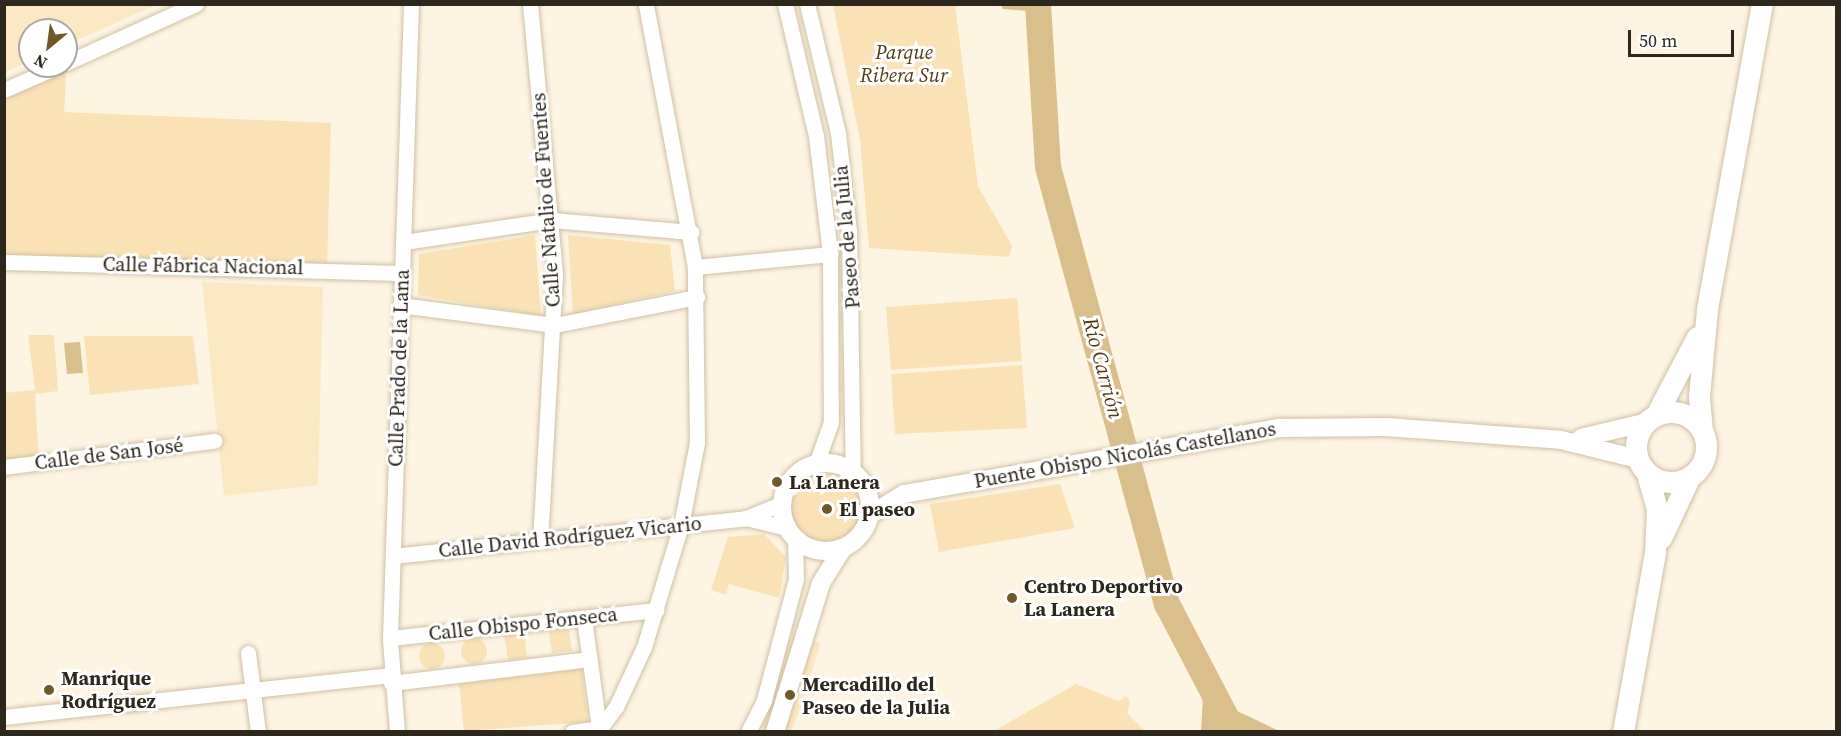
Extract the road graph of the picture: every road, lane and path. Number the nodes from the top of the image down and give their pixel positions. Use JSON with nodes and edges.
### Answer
{"nodes":[{"id":1,"x":196,"y":4,"type":"edge"},
{"id":2,"x":411,"y":4,"type":"edge"},
{"id":3,"x":530,"y":4,"type":"edge"},
{"id":4,"x":646,"y":4,"type":"edge"},
{"id":5,"x":785,"y":4,"type":"edge"},
{"id":6,"x":807,"y":4,"type":"edge"},
{"id":7,"x":1762,"y":4,"type":"edge"},
{"id":8,"x":78,"y":58,"type":"edge"},
{"id":9,"x":32,"y":78,"type":"edge"},
{"id":10,"x":4,"y":90,"type":"edge"},
{"id":11,"x":552,"y":220,"type":"junction"},
{"id":12,"x":690,"y":232,"type":"junction"},
{"id":13,"x":404,"y":242,"type":"junction"},
{"id":14,"x":830,"y":254,"type":"junction"},
{"id":15,"x":4,"y":262,"type":"edge"},
{"id":16,"x":695,"y":267,"type":"junction"},
{"id":17,"x":401,"y":273,"type":"junction"},
{"id":18,"x":697,"y":297,"type":"junction"},
{"id":19,"x":400,"y":304,"type":"junction"},
{"id":20,"x":1707,"y":309,"type":"junction"},
{"id":21,"x":555,"y":325,"type":"junction"},
{"id":22,"x":1650,"y":419,"type":"junction"},
{"id":23,"x":1702,"y":431,"type":"junction"},
{"id":24,"x":1562,"y":440,"type":"junction"},
{"id":25,"x":214,"y":441,"type":"dead end"},
{"id":26,"x":816,"y":464,"type":"junction"},
{"id":27,"x":1642,"y":466,"type":"junction"},
{"id":28,"x":4,"y":467,"type":"edge"},
{"id":29,"x":854,"y":474,"type":"junction"},
{"id":30,"x":1690,"y":476,"type":"junction"},
{"id":31,"x":866,"y":490,"type":"junction"},
{"id":32,"x":904,"y":494,"type":"junction"},
{"id":33,"x":782,"y":504,"type":"junction"},
{"id":34,"x":868,"y":516,"type":"junction"},
{"id":35,"x":746,"y":518,"type":"junction"},
{"id":36,"x":681,"y":525,"type":"junction"},
{"id":37,"x":791,"y":534,"type":"junction"},
{"id":38,"x":540,"y":539,"type":"junction"},
{"id":39,"x":843,"y":548,"type":"junction"},
{"id":40,"x":816,"y":550,"type":"junction"},
{"id":41,"x":1655,"y":552,"type":"junction"},
{"id":42,"x":393,"y":556,"type":"junction"},
{"id":43,"x":821,"y":583,"type":"junction"},
{"id":44,"x":657,"y":610,"type":"junction"},
{"id":45,"x":584,"y":618,"type":"junction"},
{"id":46,"x":390,"y":638,"type":"junction"},
{"id":47,"x":249,"y":653,"type":"dead end"},
{"id":48,"x":590,"y":659,"type":"junction"},
{"id":49,"x":391,"y":679,"type":"junction"},
{"id":50,"x":253,"y":690,"type":"junction"},
{"id":51,"x":4,"y":717,"type":"edge"},
{"id":52,"x":598,"y":730,"type":"edge"},
{"id":53,"x":258,"y":732,"type":"edge"},
{"id":54,"x":397,"y":732,"type":"edge"},
{"id":55,"x":572,"y":732,"type":"edge"},
{"id":56,"x":748,"y":732,"type":"edge"},
{"id":57,"x":775,"y":732,"type":"edge"},
{"id":58,"x":1623,"y":732,"type":"edge"}],
"edges":[{"from":1,"to":8,"type":"street"},
{"from":2,"to":13,"type":"street","name":"Calle Prado de la Lana"},
{"from":3,"to":11,"type":"street","name":"Calle Natalio de Fuentes"},
{"from":4,"to":12,"type":"street"},
{"from":5,"to":14,"type":"street","name":"Paseo de la Julia"},
{"from":6,"to":29,"type":"street","name":"Paseo de la Julia"},
{"from":7,"to":20,"type":"main road"},
{"from":9,"to":10,"type":"street"},
{"from":11,"to":12,"type":"street"},
{"from":11,"to":13,"type":"street"},
{"from":11,"to":21,"type":"street","name":"Calle Natalio de Fuentes"},
{"from":12,"to":16,"type":"street"},
{"from":13,"to":17,"type":"street","name":"Calle Prado de la Lana"},
{"from":14,"to":16,"type":"street"},
{"from":14,"to":26,"type":"street","name":"Paseo de la Julia"},
{"from":15,"to":17,"type":"street","name":"Calle Fábrica Nacional"},
{"from":16,"to":18,"type":"street"},
{"from":17,"to":19,"type":"street","name":"Calle Prado de la Lana"},
{"from":18,"to":21,"type":"street"},
{"from":18,"to":36,"type":"street"},
{"from":19,"to":21,"type":"street"},
{"from":19,"to":42,"type":"street","name":"Calle Prado de la Lana"},
{"from":20,"to":22,"type":"main road"},
{"from":20,"to":23,"type":"main road"},
{"from":21,"to":38,"type":"street","name":"Calle Natalio de Fuentes"},
{"from":22,"to":23,"type":"main road"},
{"from":22,"to":24,"type":"street","name":"Puente Obispo Nicolás Castellanos"},
{"from":22,"to":27,"type":"main road"},
{"from":23,"to":30,"type":"main road"},
{"from":24,"to":27,"type":"street","name":"Puente Obispo Nicolás Castellanos"},
{"from":24,"to":32,"type":"street","name":"Puente Obispo Nicolás Castellanos"},
{"from":25,"to":28,"type":"street","name":"Calle de San José"},
{"from":26,"to":29,"type":"street"},
{"from":26,"to":33,"type":"street"},
{"from":27,"to":30,"type":"main road"},
{"from":27,"to":41,"type":"main road"},
{"from":29,"to":31,"type":"street"},
{"from":30,"to":41,"type":"main road"},
{"from":31,"to":32,"type":"street","name":"Puente Obispo Nicolás Castellanos"},
{"from":31,"to":34,"type":"street"},
{"from":32,"to":34,"type":"street","name":"Puente Obispo Nicolás Castellanos"},
{"from":33,"to":35,"type":"street","name":"Calle David Rodríguez Vicario"},
{"from":33,"to":37,"type":"street"},
{"from":34,"to":39,"type":"street"},
{"from":35,"to":36,"type":"street","name":"Calle David Rodríguez Vicario"},
{"from":35,"to":37,"type":"street","name":"Calle David Rodríguez Vicario"},
{"from":36,"to":38,"type":"street","name":"Calle David Rodríguez Vicario"},
{"from":36,"to":44,"type":"street"},
{"from":37,"to":40,"type":"street"},
{"from":37,"to":56,"type":"street"},
{"from":38,"to":42,"type":"street","name":"Calle David Rodríguez Vicario"},
{"from":39,"to":40,"type":"street"},
{"from":39,"to":43,"type":"street"},
{"from":40,"to":43,"type":"street"},
{"from":41,"to":58,"type":"main road"},
{"from":42,"to":46,"type":"street","name":"Calle Prado de la Lana"},
{"from":43,"to":57,"type":"street"},
{"from":44,"to":45,"type":"street","name":"Calle Obispo Fonseca"},
{"from":44,"to":52,"type":"street"},
{"from":45,"to":46,"type":"street","name":"Calle Obispo Fonseca"},
{"from":45,"to":48,"type":"street"},
{"from":46,"to":49,"type":"street","name":"Calle Prado de la Lana"},
{"from":47,"to":50,"type":"street"},
{"from":48,"to":49,"type":"street"},
{"from":48,"to":52,"type":"street"},
{"from":49,"to":50,"type":"street"},
{"from":49,"to":54,"type":"street","name":"Calle Prado de la Lana"},
{"from":50,"to":51,"type":"street"},
{"from":50,"to":53,"type":"street"},
{"from":52,"to":55,"type":"street"}]}
